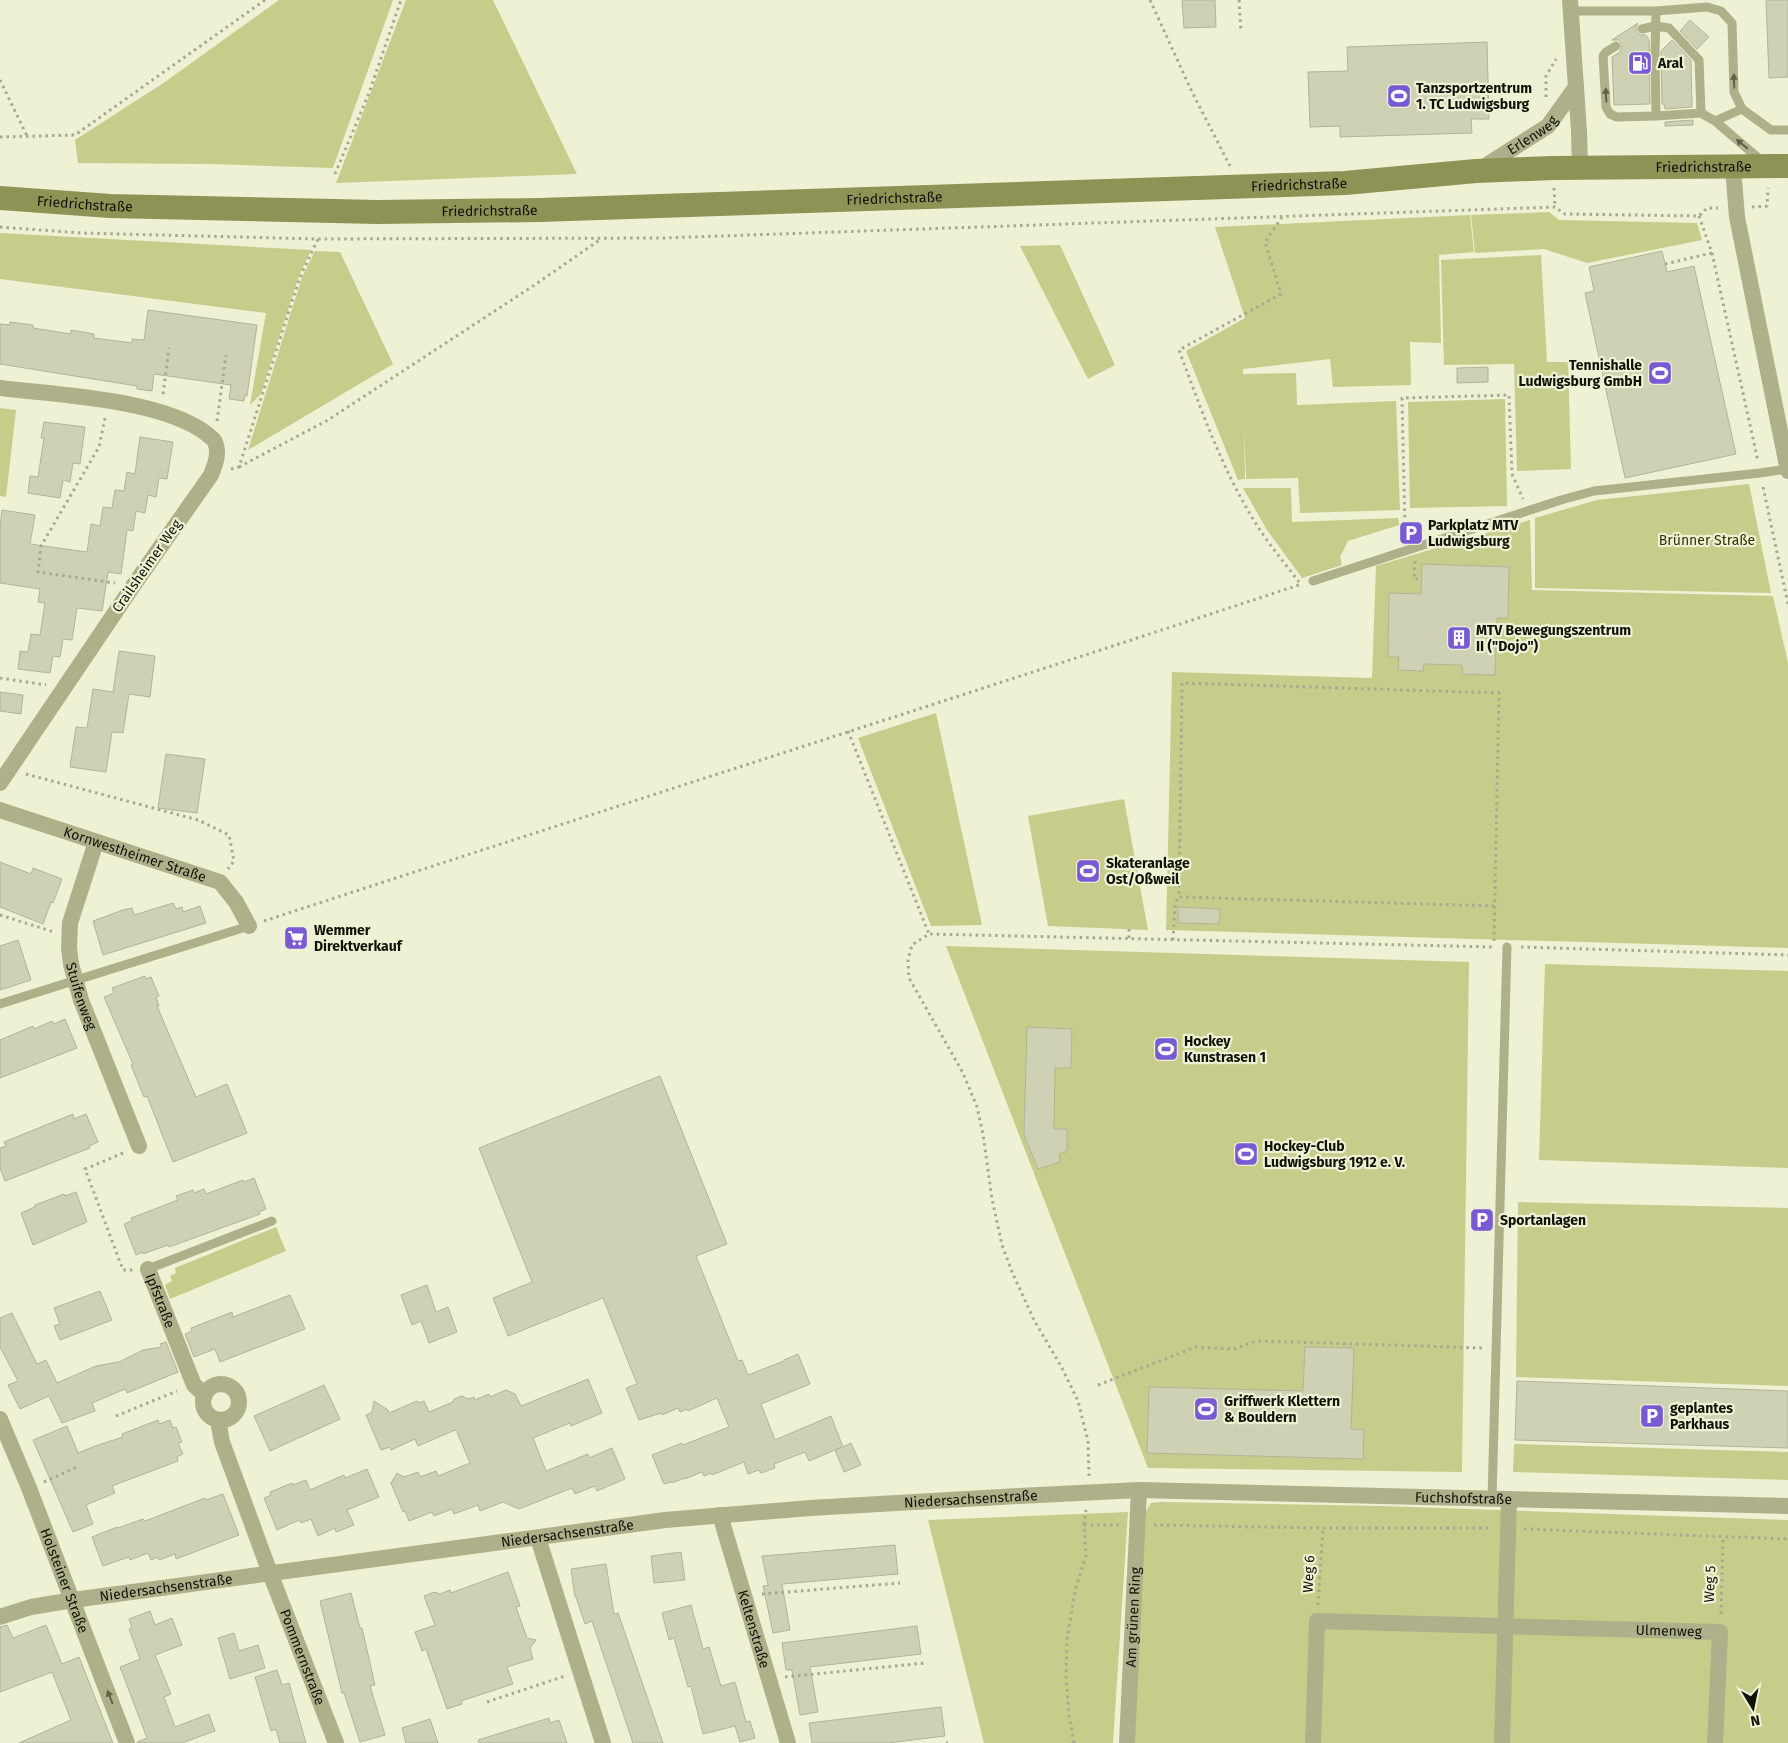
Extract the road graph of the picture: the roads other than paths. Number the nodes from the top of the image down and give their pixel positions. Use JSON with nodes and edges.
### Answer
{"nodes":[{"id":1,"x":1570,"y":5,"type":"edge"},
{"id":2,"x":1656,"y":10,"type":"junction"},
{"id":3,"x":1655,"y":26,"type":"junction"},
{"id":4,"x":1642,"y":29,"type":"dead end"},
{"id":5,"x":1616,"y":46,"type":"dead end"},
{"id":6,"x":1576,"y":87,"type":"junction"},
{"id":7,"x":1742,"y":109,"type":"junction"},
{"id":8,"x":1701,"y":113,"type":"junction"},
{"id":9,"x":1656,"y":116,"type":"junction"},
{"id":10,"x":1715,"y":121,"type":"junction"},
{"id":11,"x":1788,"y":130,"type":"edge"},
{"id":12,"x":1778,"y":166,"type":"edge"},
{"id":13,"x":1580,"y":167,"type":"junction"},
{"id":14,"x":1733,"y":167,"type":"junction"},
{"id":15,"x":1476,"y":171,"type":"junction"},
{"id":16,"x":0,"y":198,"type":"edge"},
{"id":17,"x":0,"y":388,"type":"edge"},
{"id":18,"x":1784,"y":434,"type":"edge"},
{"id":19,"x":1788,"y":470,"type":"edge"},
{"id":20,"x":1313,"y":581,"type":"dead end"},
{"id":21,"x":5,"y":776,"type":"edge"},
{"id":22,"x":0,"y":810,"type":"edge"},
{"id":23,"x":96,"y":842,"type":"junction"},
{"id":24,"x":249,"y":926,"type":"joint"},
{"id":25,"x":1507,"y":947,"type":"road end"},
{"id":26,"x":75,"y":981,"type":"junction"},
{"id":27,"x":0,"y":1004,"type":"edge"},
{"id":28,"x":139,"y":1146,"type":"road end"},
{"id":29,"x":272,"y":1221,"type":"dead end"},
{"id":30,"x":148,"y":1269,"type":"joint"},
{"id":31,"x":200,"y":1390,"type":"junction"},
{"id":32,"x":0,"y":1419,"type":"edge"},
{"id":33,"x":218,"y":1420,"type":"junction"},
{"id":34,"x":1139,"y":1490,"type":"junction"},
{"id":35,"x":1492,"y":1499,"type":"junction"},
{"id":36,"x":1509,"y":1499,"type":"junction"},
{"id":37,"x":1788,"y":1506,"type":"edge"},
{"id":38,"x":720,"y":1516,"type":"junction"},
{"id":39,"x":538,"y":1538,"type":"junction"},
{"id":40,"x":270,"y":1573,"type":"junction"},
{"id":41,"x":73,"y":1600,"type":"junction"},
{"id":42,"x":0,"y":1617,"type":"edge"},
{"id":43,"x":1505,"y":1626,"type":"junction"},
{"id":44,"x":127,"y":1743,"type":"edge"},
{"id":45,"x":336,"y":1743,"type":"edge"},
{"id":46,"x":603,"y":1743,"type":"edge"},
{"id":47,"x":788,"y":1743,"type":"edge"},
{"id":48,"x":1127,"y":1743,"type":"edge"},
{"id":49,"x":1313,"y":1743,"type":"edge"},
{"id":50,"x":1502,"y":1743,"type":"edge"},
{"id":51,"x":1715,"y":1743,"type":"edge"}],
"edges":[{"from":1,"to":2,"type":"lane"},
{"from":1,"to":6,"type":"street"},
{"from":2,"to":3,"type":"lane"},
{"from":7,"to":2,"type":"lane","one_way":true},
{"from":3,"to":4,"type":"lane"},
{"from":3,"to":8,"type":"lane"},
{"from":3,"to":9,"type":"lane"},
{"from":9,"to":5,"type":"lane","one_way":true},
{"from":6,"to":13,"type":"street"},
{"from":6,"to":15,"type":"street","name":"Erlenweg"},
{"from":7,"to":10,"type":"lane"},
{"from":7,"to":11,"type":"lane"},
{"from":8,"to":9,"type":"lane"},
{"from":8,"to":10,"type":"lane"},
{"from":12,"to":10,"type":"lane","one_way":true},
{"from":12,"to":14,"type":"main road","name":"Friedrichstraße"},
{"from":13,"to":14,"type":"main road","name":"Friedrichstraße"},
{"from":13,"to":15,"type":"main road","name":"Friedrichstraße"},
{"from":14,"to":18,"type":"street"},
{"from":15,"to":16,"type":"main road","name":"Friedrichstraße"},
{"from":17,"to":21,"type":"street","name":"Crailsheimer Weg"},
{"from":18,"to":19,"type":"street"},
{"from":19,"to":20,"type":"lane"},
{"from":22,"to":23,"type":"street","name":"Kornwestheimer Straße"},
{"from":23,"to":24,"type":"street","name":"Kornwestheimer Straße"},
{"from":23,"to":26,"type":"street","name":"Stuifenweg"},
{"from":24,"to":26,"type":"lane"},
{"from":25,"to":35,"type":"lane"},
{"from":26,"to":27,"type":"lane"},
{"from":26,"to":28,"type":"street","name":"Stuifenweg"},
{"from":29,"to":30,"type":"lane","name":"Ipfstraße"},
{"from":30,"to":31,"type":"street","name":"Ipfstraße"},
{"from":31,"to":33,"type":"street","name":"Ipfstraße"},
{"from":31,"to":33,"type":"street"},
{"from":32,"to":41,"type":"street","name":"Holsteiner Straße"},
{"from":33,"to":40,"type":"street","name":"Ipfstraße"},
{"from":34,"to":35,"type":"street","name":"Fuchshofstraße"},
{"from":34,"to":38,"type":"street","name":"Niedersachsenstraße"},
{"from":34,"to":48,"type":"street","name":"Am grünen Ring"},
{"from":35,"to":36,"type":"street","name":"Fuchshofstraße"},
{"from":36,"to":37,"type":"street","name":"Fuchshofstraße"},
{"from":36,"to":43,"type":"street"},
{"from":38,"to":39,"type":"street","name":"Niedersachsenstraße"},
{"from":38,"to":47,"type":"street","name":"Keltenstraße"},
{"from":39,"to":40,"type":"street","name":"Niedersachsenstraße"},
{"from":39,"to":46,"type":"street"},
{"from":40,"to":41,"type":"street","name":"Niedersachsenstraße"},
{"from":40,"to":45,"type":"street","name":"Pommernstraße"},
{"from":41,"to":42,"type":"street","name":"Niedersachsenstraße"},
{"from":44,"to":41,"type":"street","name":"Holsteiner Straße","one_way":true},
{"from":43,"to":49,"type":"street","name":"Ulmenweg"},
{"from":43,"to":50,"type":"street"},
{"from":43,"to":51,"type":"street","name":"Ulmenweg"}]}
